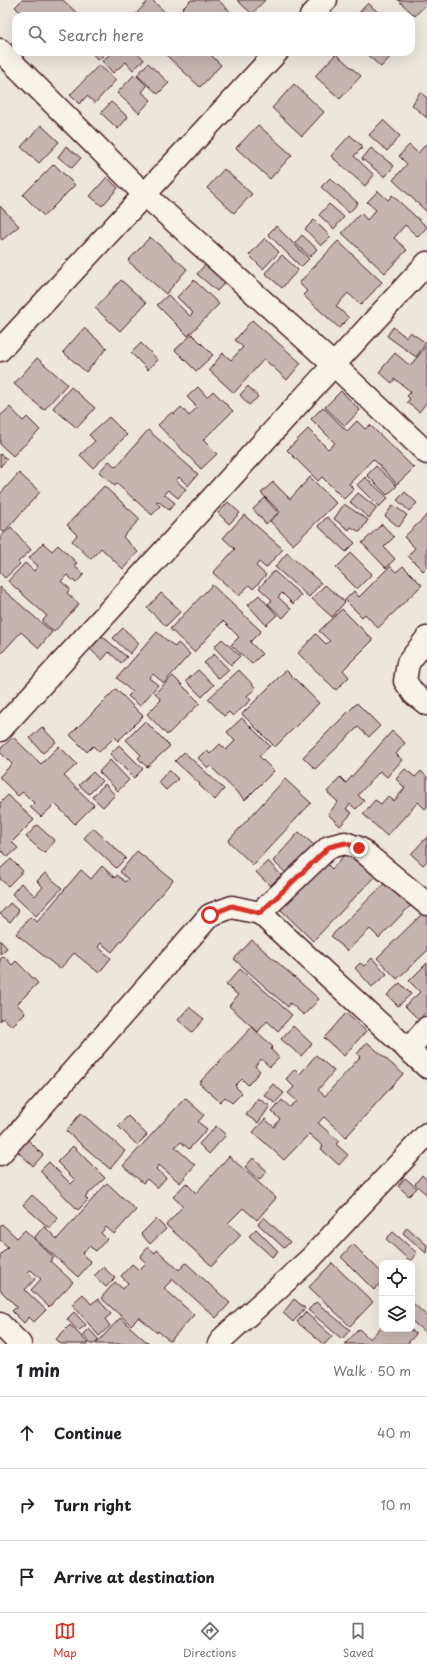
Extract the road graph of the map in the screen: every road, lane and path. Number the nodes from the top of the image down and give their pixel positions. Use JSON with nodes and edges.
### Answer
{"nodes":[{"id":1,"x":326,"y":0,"type":"edge"},
{"id":2,"x":315,"y":12,"type":"edge"},
{"id":3,"x":0,"y":50,"type":"edge"},
{"id":4,"x":273,"y":56,"type":"edge"},
{"id":5,"x":144,"y":194,"type":"junction"},
{"id":6,"x":427,"y":263,"type":"edge"},
{"id":7,"x":0,"y":350,"type":"edge"},
{"id":8,"x":334,"y":364,"type":"junction"},
{"id":9,"x":427,"y":453,"type":"edge"},
{"id":10,"x":427,"y":638,"type":"edge"},
{"id":11,"x":427,"y":704,"type":"edge"},
{"id":12,"x":0,"y":730,"type":"edge"},
{"id":13,"x":427,"y":904,"type":"edge"},
{"id":14,"x":260,"y":913,"type":"junction"},
{"id":15,"x":427,"y":1028,"type":"edge"},
{"id":16,"x":408,"y":1050,"type":"junction"},
{"id":17,"x":427,"y":1067,"type":"edge"},
{"id":18,"x":427,"y":1135,"type":"edge"},
{"id":19,"x":0,"y":1154,"type":"edge"},
{"id":20,"x":0,"y":1324,"type":"edge"},
{"id":21,"x":20,"y":1344,"type":"edge"},
{"id":22,"x":219,"y":1344,"type":"edge"},
{"id":23,"x":239,"y":1344,"type":"edge"}],
"edges":[{"from":1,"to":2,"type":"street"},
{"from":3,"to":5,"type":"street"},
{"from":4,"to":5,"type":"street"},
{"from":5,"to":7,"type":"street"},
{"from":5,"to":8,"type":"street"},
{"from":6,"to":8,"type":"street"},
{"from":8,"to":9,"type":"street"},
{"from":8,"to":12,"type":"street"},
{"from":10,"to":11,"type":"street"},
{"from":13,"to":14,"type":"street"},
{"from":14,"to":16,"type":"street"},
{"from":14,"to":19,"type":"street"},
{"from":15,"to":16,"type":"street"},
{"from":16,"to":17,"type":"street"},
{"from":18,"to":22,"type":"street"},
{"from":18,"to":23,"type":"street"},
{"from":20,"to":21,"type":"street"}]}
